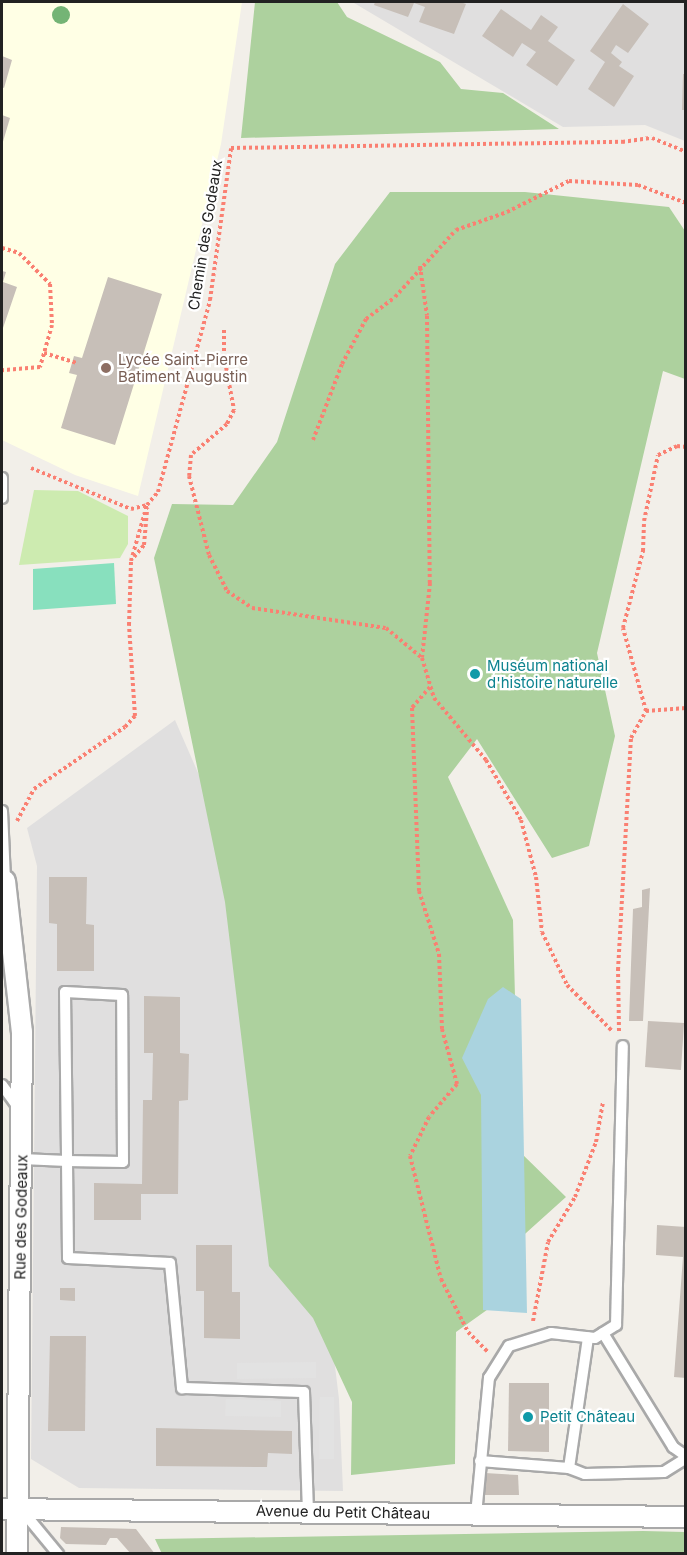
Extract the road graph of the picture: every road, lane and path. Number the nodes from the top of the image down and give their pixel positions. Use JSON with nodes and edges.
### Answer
{"nodes":[{"id":1,"x":686,"y":152,"type":"edge"},
{"id":2,"x":686,"y":203,"type":"edge"},
{"id":3,"x":2,"y":248,"type":"edge"},
{"id":4,"x":420,"y":266,"type":"junction"},
{"id":5,"x":224,"y":330,"type":"dead end"},
{"id":6,"x":44,"y":353,"type":"junction"},
{"id":7,"x":76,"y":363,"type":"dead end"},
{"id":8,"x":2,"y":370,"type":"edge"},
{"id":9,"x":313,"y":440,"type":"dead end"},
{"id":10,"x":686,"y":447,"type":"edge"},
{"id":11,"x":31,"y":468,"type":"dead end"},
{"id":12,"x":2,"y":478,"type":"edge"},
{"id":13,"x":2,"y":498,"type":"edge"},
{"id":14,"x":147,"y":505,"type":"junction"},
{"id":15,"x":422,"y":658,"type":"junction"},
{"id":16,"x":430,"y":687,"type":"junction"},
{"id":17,"x":686,"y":708,"type":"edge"},
{"id":18,"x":646,"y":711,"type":"junction"},
{"id":19,"x":2,"y":811,"type":"edge"},
{"id":20,"x":4,"y":829,"type":"junction"},
{"id":21,"x":3,"y":875,"type":"edge"},
{"id":22,"x":619,"y":1034,"type":"junction"},
{"id":23,"x":623,"y":1046,"type":"joint"},
{"id":24,"x":2,"y":1085,"type":"edge"},
{"id":25,"x":604,"y":1097,"type":"dead end"},
{"id":26,"x":23,"y":1114,"type":"junction"},
{"id":27,"x":22,"y":1159,"type":"junction"},
{"id":28,"x":67,"y":1161,"type":"junction"},
{"id":29,"x":603,"y":1333,"type":"junction"},
{"id":30,"x":588,"y":1337,"type":"junction"},
{"id":31,"x":530,"y":1340,"type":"junction"},
{"id":32,"x":498,"y":1363,"type":"junction"},
{"id":33,"x":686,"y":1457,"type":"edge"},
{"id":34,"x":480,"y":1461,"type":"junction"},
{"id":35,"x":568,"y":1468,"type":"junction"},
{"id":36,"x":10,"y":1507,"type":"edge"},
{"id":37,"x":308,"y":1512,"type":"junction"},
{"id":38,"x":476,"y":1515,"type":"junction"},
{"id":39,"x":686,"y":1517,"type":"edge"},
{"id":40,"x":16,"y":1554,"type":"edge"},
{"id":41,"x":58,"y":1554,"type":"edge"}],
"edges":[{"from":1,"to":14,"type":"path","name":"Chemin des Godeaux"},
{"from":2,"to":4,"type":"path"},
{"from":3,"to":6,"type":"path"},
{"from":4,"to":9,"type":"path"},
{"from":4,"to":15,"type":"path"},
{"from":5,"to":15,"type":"path"},
{"from":6,"to":7,"type":"path"},
{"from":6,"to":8,"type":"path"},
{"from":10,"to":18,"type":"path"},
{"from":11,"to":14,"type":"path"},
{"from":12,"to":13,"type":"lane"},
{"from":14,"to":20,"type":"path"},
{"from":15,"to":16,"type":"path"},
{"from":16,"to":22,"type":"path"},
{"from":16,"to":32,"type":"path"},
{"from":17,"to":18,"type":"path"},
{"from":18,"to":22,"type":"path"},
{"from":19,"to":20,"type":"lane","name":"Rue des Godeaux"},
{"from":20,"to":21,"type":"lane","name":"Rue des Godeaux"},
{"from":21,"to":26,"type":"street","name":"Rue des Godeaux"},
{"from":22,"to":23,"type":"path"},
{"from":23,"to":29,"type":"lane"},
{"from":24,"to":26,"type":"lane"},
{"from":25,"to":31,"type":"path"},
{"from":26,"to":27,"type":"street","name":"Rue des Godeaux"},
{"from":27,"to":28,"type":"lane"},
{"from":27,"to":36,"type":"street","name":"Rue des Godeaux"},
{"from":28,"to":28,"type":"lane"},
{"from":28,"to":37,"type":"lane"},
{"from":29,"to":30,"type":"lane"},
{"from":29,"to":33,"type":"lane"},
{"from":30,"to":31,"type":"lane"},
{"from":30,"to":35,"type":"lane"},
{"from":31,"to":32,"type":"lane"},
{"from":32,"to":34,"type":"lane"},
{"from":33,"to":35,"type":"lane"},
{"from":34,"to":35,"type":"lane"},
{"from":34,"to":38,"type":"lane"},
{"from":36,"to":37,"type":"street","name":"Avenue du Petit Château"},
{"from":36,"to":40,"type":"street","name":"Rue des Godeaux"},
{"from":36,"to":41,"type":"lane"},
{"from":37,"to":38,"type":"street","name":"Avenue du Petit Château"},
{"from":38,"to":39,"type":"street","name":"Avenue du Petit Château"}]}
